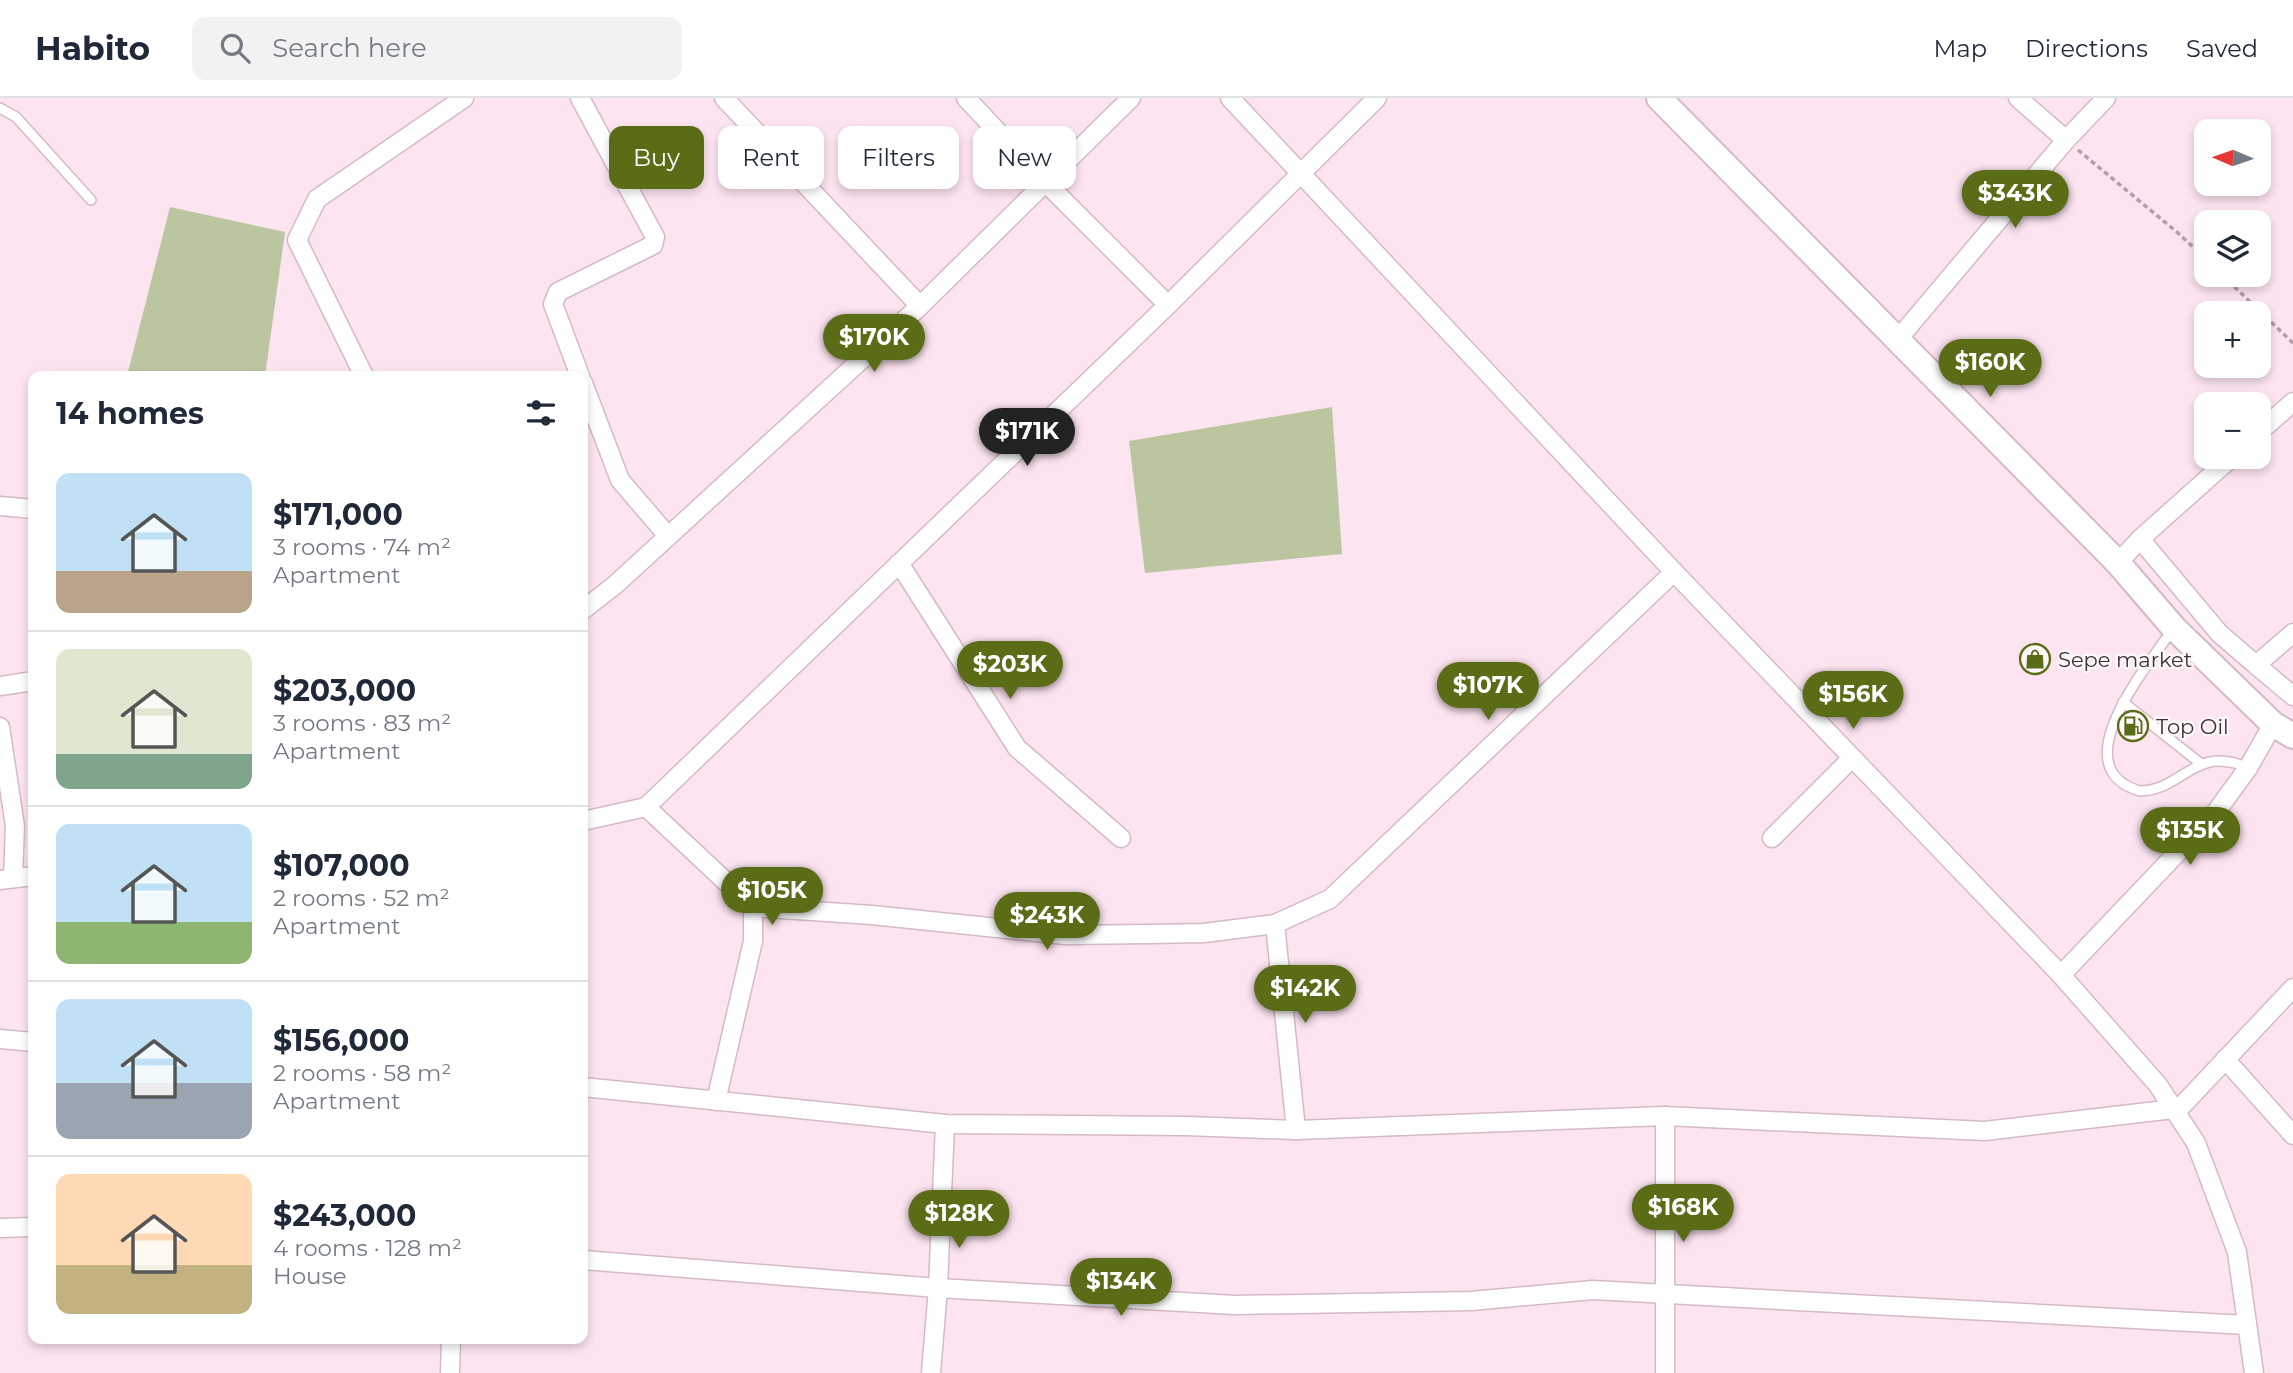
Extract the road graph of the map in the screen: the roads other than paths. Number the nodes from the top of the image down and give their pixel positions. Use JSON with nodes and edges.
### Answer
{"nodes":[{"id":1,"x":464,"y":98,"type":"edge"},
{"id":2,"x":580,"y":98,"type":"edge"},
{"id":3,"x":724,"y":98,"type":"edge"},
{"id":4,"x":966,"y":98,"type":"edge"},
{"id":5,"x":1131,"y":98,"type":"edge"},
{"id":6,"x":1230,"y":98,"type":"edge"},
{"id":7,"x":1377,"y":98,"type":"edge"},
{"id":8,"x":1659,"y":98,"type":"edge"},
{"id":9,"x":2018,"y":98,"type":"edge"},
{"id":10,"x":2106,"y":98,"type":"edge"},
{"id":11,"x":0,"y":108,"type":"edge"},
{"id":12,"x":992,"y":126,"type":"edge"},
{"id":13,"x":2066,"y":141,"type":"junction"},
{"id":14,"x":1076,"y":152,"type":"edge"},
{"id":15,"x":1300,"y":173,"type":"junction"},
{"id":16,"x":1038,"y":189,"type":"edge"},
{"id":17,"x":1052,"y":189,"type":"edge"},
{"id":18,"x":92,"y":200,"type":"dead end"},
{"id":19,"x":1168,"y":305,"type":"junction"},
{"id":20,"x":920,"y":306,"type":"junction"},
{"id":21,"x":1898,"y":339,"type":"junction"},
{"id":22,"x":361,"y":371,"type":"edge"},
{"id":23,"x":578,"y":371,"type":"edge"},
{"id":24,"x":588,"y":396,"type":"edge"},
{"id":25,"x":2293,"y":402,"type":"edge"},
{"id":26,"x":2271,"y":421,"type":"edge"},
{"id":27,"x":2219,"y":469,"type":"edge"},
{"id":28,"x":0,"y":506,"type":"edge"},
{"id":29,"x":28,"y":509,"type":"edge"},
{"id":30,"x":667,"y":535,"type":"junction"},
{"id":31,"x":2140,"y":539,"type":"junction"},
{"id":32,"x":899,"y":563,"type":"junction"},
{"id":33,"x":2118,"y":563,"type":"junction"},
{"id":34,"x":1674,"y":572,"type":"junction"},
{"id":35,"x":588,"y":606,"type":"edge"},
{"id":36,"x":2174,"y":628,"type":"junction"},
{"id":37,"x":2293,"y":633,"type":"edge"},
{"id":38,"x":2256,"y":665,"type":"junction"},
{"id":39,"x":28,"y":682,"type":"edge"},
{"id":40,"x":0,"y":686,"type":"edge"},
{"id":41,"x":2293,"y":696,"type":"edge"},
{"id":42,"x":2123,"y":702,"type":"junction"},
{"id":43,"x":0,"y":727,"type":"edge"},
{"id":44,"x":2283,"y":730,"type":"edge"},
{"id":45,"x":1852,"y":758,"type":"junction"},
{"id":46,"x":2200,"y":763,"type":"junction"},
{"id":47,"x":2248,"y":768,"type":"junction"},
{"id":48,"x":646,"y":807,"type":"junction"},
{"id":49,"x":588,"y":820,"type":"edge"},
{"id":50,"x":1122,"y":838,"type":"dead end"},
{"id":51,"x":1772,"y":838,"type":"dead end"},
{"id":52,"x":28,"y":877,"type":"edge"},
{"id":53,"x":6,"y":879,"type":"edge"},
{"id":54,"x":753,"y":907,"type":"junction"},
{"id":55,"x":1275,"y":924,"type":"junction"},
{"id":56,"x":2061,"y":975,"type":"junction"},
{"id":57,"x":2293,"y":988,"type":"edge"},
{"id":58,"x":0,"y":1039,"type":"edge"},
{"id":59,"x":28,"y":1042,"type":"edge"},
{"id":60,"x":2225,"y":1059,"type":"junction"},
{"id":61,"x":588,"y":1088,"type":"edge"},
{"id":62,"x":716,"y":1101,"type":"junction"},
{"id":63,"x":2175,"y":1110,"type":"junction"},
{"id":64,"x":1665,"y":1116,"type":"junction"},
{"id":65,"x":945,"y":1124,"type":"junction"},
{"id":66,"x":1296,"y":1130,"type":"junction"},
{"id":67,"x":2293,"y":1135,"type":"edge"},
{"id":68,"x":28,"y":1227,"type":"edge"},
{"id":69,"x":0,"y":1228,"type":"edge"},
{"id":70,"x":588,"y":1260,"type":"edge"},
{"id":71,"x":938,"y":1288,"type":"junction"},
{"id":72,"x":1664,"y":1294,"type":"junction"},
{"id":73,"x":2247,"y":1325,"type":"junction"},
{"id":74,"x":451,"y":1344,"type":"edge"},
{"id":75,"x":450,"y":1373,"type":"edge"},
{"id":76,"x":930,"y":1373,"type":"edge"},
{"id":77,"x":1665,"y":1373,"type":"edge"},
{"id":78,"x":2254,"y":1373,"type":"edge"}],
"edges":[{"from":1,"to":22,"type":"street"},
{"from":2,"to":23,"type":"street"},
{"from":3,"to":20,"type":"street"},
{"from":4,"to":12,"type":"street"},
{"from":5,"to":14,"type":"street"},
{"from":6,"to":15,"type":"street"},
{"from":7,"to":15,"type":"street"},
{"from":8,"to":21,"type":"street"},
{"from":9,"to":13,"type":"street"},
{"from":10,"to":13,"type":"street"},
{"from":11,"to":18,"type":"lane"},
{"from":13,"to":21,"type":"street"},
{"from":15,"to":19,"type":"street"},
{"from":15,"to":34,"type":"street"},
{"from":16,"to":20,"type":"street"},
{"from":17,"to":19,"type":"street"},
{"from":19,"to":32,"type":"street"},
{"from":20,"to":30,"type":"street"},
{"from":21,"to":33,"type":"street"},
{"from":24,"to":30,"type":"street"},
{"from":25,"to":26,"type":"street"},
{"from":27,"to":31,"type":"street"},
{"from":28,"to":29,"type":"street"},
{"from":30,"to":35,"type":"street"},
{"from":31,"to":33,"type":"street"},
{"from":31,"to":38,"type":"street"},
{"from":32,"to":48,"type":"street"},
{"from":32,"to":50,"type":"street"},
{"from":33,"to":36,"type":"street"},
{"from":34,"to":45,"type":"street"},
{"from":34,"to":55,"type":"street"},
{"from":36,"to":42,"type":"lane"},
{"from":36,"to":44,"type":"street"},
{"from":37,"to":38,"type":"street"},
{"from":38,"to":41,"type":"street"},
{"from":39,"to":40,"type":"street"},
{"from":42,"to":46,"type":"lane"},
{"from":42,"to":46,"type":"lane"},
{"from":43,"to":53,"type":"street"},
{"from":44,"to":47,"type":"street"},
{"from":45,"to":51,"type":"street"},
{"from":45,"to":56,"type":"street"},
{"from":46,"to":47,"type":"lane"},
{"from":47,"to":56,"type":"street"},
{"from":48,"to":49,"type":"street"},
{"from":48,"to":54,"type":"street"},
{"from":52,"to":53,"type":"street"},
{"from":54,"to":55,"type":"street"},
{"from":54,"to":62,"type":"street"},
{"from":55,"to":66,"type":"street"},
{"from":56,"to":63,"type":"street"},
{"from":57,"to":60,"type":"street"},
{"from":58,"to":59,"type":"street"},
{"from":60,"to":63,"type":"street"},
{"from":60,"to":67,"type":"street"},
{"from":61,"to":62,"type":"street"},
{"from":62,"to":65,"type":"street"},
{"from":63,"to":64,"type":"street"},
{"from":63,"to":73,"type":"street"},
{"from":64,"to":66,"type":"street"},
{"from":64,"to":72,"type":"street"},
{"from":65,"to":66,"type":"street"},
{"from":65,"to":71,"type":"street"},
{"from":68,"to":69,"type":"street"},
{"from":70,"to":71,"type":"street"},
{"from":71,"to":72,"type":"street"},
{"from":71,"to":76,"type":"street"},
{"from":72,"to":73,"type":"street"},
{"from":72,"to":77,"type":"street"},
{"from":73,"to":78,"type":"street"},
{"from":74,"to":75,"type":"street"}]}
